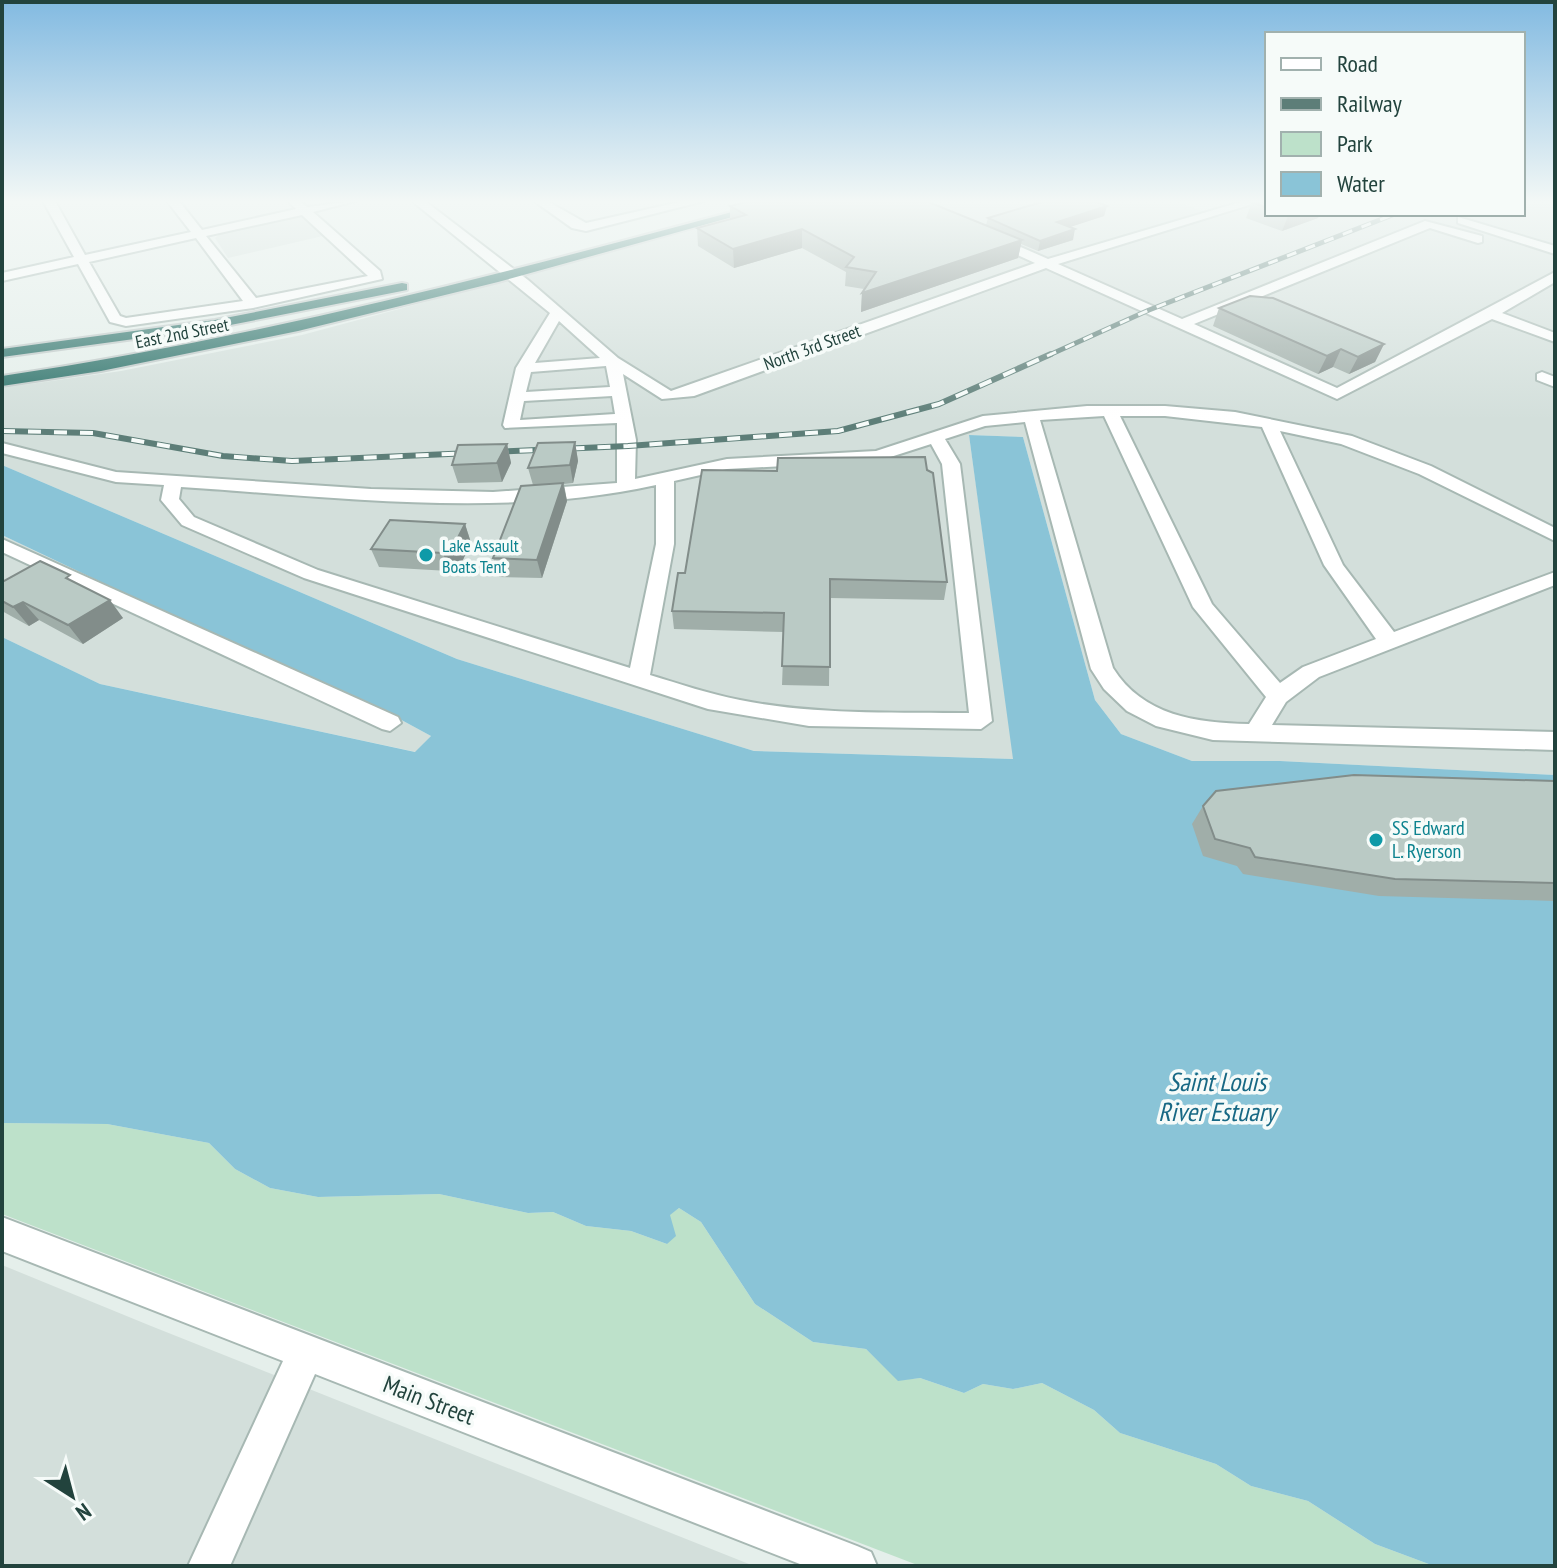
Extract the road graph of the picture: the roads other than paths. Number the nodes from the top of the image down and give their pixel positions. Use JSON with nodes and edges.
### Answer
{"nodes":[{"id":1,"x":92,"y":274,"type":"edge"},
{"id":2,"x":231,"y":274,"type":"edge"},
{"id":3,"x":375,"y":274,"type":"edge"},
{"id":4,"x":478,"y":274,"type":"edge"},
{"id":5,"x":487,"y":274,"type":"edge"},
{"id":6,"x":511,"y":274,"type":"edge"},
{"id":7,"x":1016,"y":274,"type":"edge"},
{"id":8,"x":1069,"y":274,"type":"edge"},
{"id":9,"x":1306,"y":274,"type":"edge"},
{"id":10,"x":1555,"y":276,"type":"edge"},
{"id":11,"x":1252,"y":296,"type":"junction"},
{"id":12,"x":253,"y":304,"type":"junction"},
{"id":13,"x":1278,"y":306,"type":"edge"},
{"id":14,"x":557,"y":313,"type":"junction"},
{"id":15,"x":1491,"y":314,"type":"junction"},
{"id":16,"x":1180,"y":325,"type":"junction"},
{"id":17,"x":1555,"y":338,"type":"edge"},
{"id":18,"x":2,"y":353,"type":"edge"},
{"id":19,"x":613,"y":361,"type":"junction"},
{"id":20,"x":524,"y":368,"type":"junction"},
{"id":21,"x":2,"y":381,"type":"edge"},
{"id":22,"x":618,"y":391,"type":"junction"},
{"id":23,"x":518,"y":397,"type":"junction"},
{"id":24,"x":1109,"y":410,"type":"junction"},
{"id":25,"x":1031,"y":416,"type":"junction"},
{"id":26,"x":624,"y":418,"type":"junction"},
{"id":27,"x":1268,"y":423,"type":"junction"},
{"id":28,"x":935,"y":435,"type":"junction"},
{"id":29,"x":2,"y":448,"type":"edge"},
{"id":30,"x":665,"y":479,"type":"junction"},
{"id":31,"x":173,"y":482,"type":"junction"},
{"id":32,"x":626,"y":488,"type":"junction"},
{"id":33,"x":1555,"y":535,"type":"edge"},
{"id":34,"x":2,"y":545,"type":"edge"},
{"id":35,"x":1555,"y":578,"type":"edge"},
{"id":36,"x":1390,"y":641,"type":"junction"},
{"id":37,"x":639,"y":678,"type":"junction"},
{"id":38,"x":1278,"y":696,"type":"junction"},
{"id":39,"x":390,"y":723,"type":"dead end"},
{"id":40,"x":1255,"y":734,"type":"junction"},
{"id":41,"x":1555,"y":741,"type":"edge"},
{"id":42,"x":2,"y":1234,"type":"edge"},
{"id":43,"x":306,"y":1352,"type":"junction"},
{"id":44,"x":208,"y":1566,"type":"edge"},
{"id":45,"x":857,"y":1566,"type":"edge"}],
"edges":[{"from":1,"to":12,"type":"street"},
{"from":2,"to":12,"type":"street"},
{"from":3,"to":12,"type":"street"},
{"from":4,"to":18,"type":"highway","name":"East 2nd Street"},
{"from":5,"to":21,"type":"highway","name":"East 2nd Street"},
{"from":6,"to":14,"type":"street"},
{"from":7,"to":19,"type":"street","name":"North 3rd Street"},
{"from":8,"to":16,"type":"street"},
{"from":9,"to":11,"type":"street"},
{"from":10,"to":15,"type":"street"},
{"from":11,"to":13,"type":"street"},
{"from":11,"to":16,"type":"street"},
{"from":14,"to":19,"type":"street"},
{"from":14,"to":20,"type":"street"},
{"from":15,"to":16,"type":"street"},
{"from":15,"to":17,"type":"street"},
{"from":19,"to":20,"type":"street"},
{"from":19,"to":22,"type":"street"},
{"from":20,"to":23,"type":"street"},
{"from":22,"to":23,"type":"street"},
{"from":22,"to":26,"type":"street"},
{"from":23,"to":26,"type":"street"},
{"from":24,"to":25,"type":"street"},
{"from":24,"to":27,"type":"street"},
{"from":24,"to":38,"type":"street"},
{"from":25,"to":28,"type":"street"},
{"from":25,"to":40,"type":"street"},
{"from":26,"to":32,"type":"street"},
{"from":27,"to":33,"type":"street"},
{"from":27,"to":36,"type":"street"},
{"from":28,"to":30,"type":"street"},
{"from":28,"to":37,"type":"street"},
{"from":29,"to":31,"type":"street"},
{"from":30,"to":32,"type":"street"},
{"from":30,"to":37,"type":"street"},
{"from":31,"to":32,"type":"street"},
{"from":31,"to":37,"type":"street"},
{"from":34,"to":39,"type":"street"},
{"from":35,"to":36,"type":"street"},
{"from":36,"to":38,"type":"street"},
{"from":38,"to":40,"type":"street"},
{"from":40,"to":41,"type":"street"},
{"from":42,"to":43,"type":"street","name":"Main Street"},
{"from":43,"to":44,"type":"street"},
{"from":43,"to":45,"type":"street","name":"Main Street"}]}
